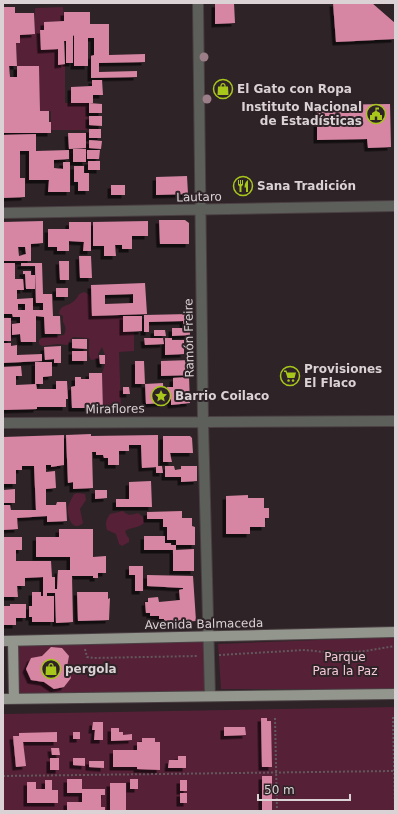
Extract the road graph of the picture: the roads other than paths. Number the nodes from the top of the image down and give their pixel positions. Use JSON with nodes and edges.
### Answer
{"nodes":[{"id":1,"x":198,"y":3,"type":"edge"},
{"id":2,"x":395,"y":206,"type":"edge"},
{"id":3,"x":200,"y":210,"type":"junction"},
{"id":4,"x":3,"y":214,"type":"edge"},
{"id":5,"x":395,"y":421,"type":"edge"},
{"id":6,"x":203,"y":422,"type":"junction"},
{"id":7,"x":3,"y":424,"type":"edge"},
{"id":8,"x":395,"y":632,"type":"edge"},
{"id":9,"x":208,"y":637,"type":"junction"},
{"id":10,"x":8,"y":641,"type":"edge"},
{"id":11,"x":395,"y":694,"type":"edge"},
{"id":12,"x":210,"y":696,"type":"junction"},
{"id":13,"x":14,"y":698,"type":"junction"},
{"id":14,"x":3,"y":699,"type":"edge"}],
"edges":[{"from":1,"to":3,"type":"street","name":"Ramón Freire"},
{"from":2,"to":3,"type":"street","name":"Lautaro"},
{"from":3,"to":4,"type":"street","name":"Lautaro"},
{"from":3,"to":6,"type":"street","name":"Ramón Freire"},
{"from":5,"to":6,"type":"street","name":"Miraflores"},
{"from":6,"to":7,"type":"street","name":"Miraflores"},
{"from":6,"to":9,"type":"street","name":"Ramón Freire"},
{"from":8,"to":9,"type":"main road","name":"Avenida Balmaceda"},
{"from":9,"to":10,"type":"main road","name":"Avenida Balmaceda"},
{"from":9,"to":12,"type":"street","name":"Ramón Freire"},
{"from":10,"to":13,"type":"main road","name":"Avenida Balmaceda"},
{"from":11,"to":12,"type":"main road"},
{"from":12,"to":13,"type":"main road"},
{"from":13,"to":14,"type":"main road"}]}
